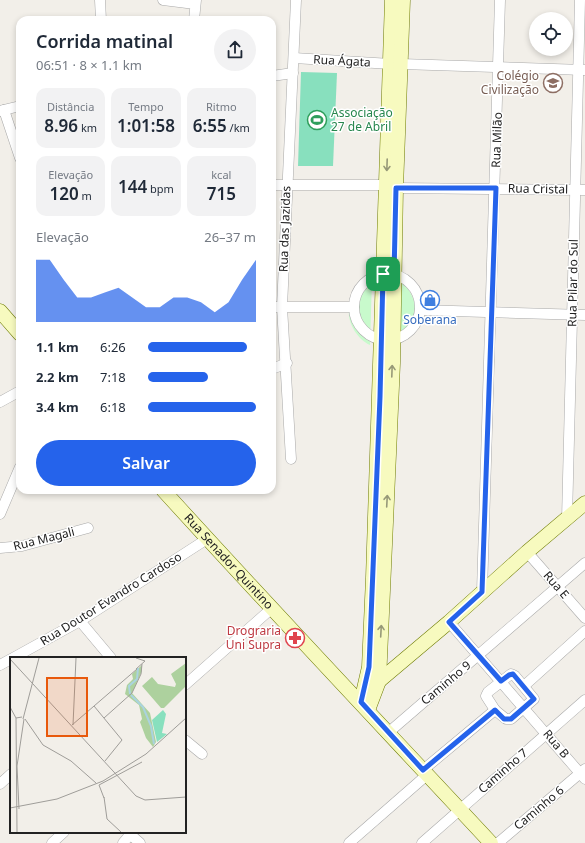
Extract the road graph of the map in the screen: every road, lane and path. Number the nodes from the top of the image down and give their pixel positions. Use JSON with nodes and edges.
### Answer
{"nodes":[{"id":1,"x":100,"y":0,"type":"edge"},
{"id":2,"x":163,"y":0,"type":"edge"},
{"id":3,"x":296,"y":0,"type":"edge"},
{"id":4,"x":392,"y":0,"type":"edge"},
{"id":5,"x":403,"y":0,"type":"edge"},
{"id":6,"x":500,"y":0,"type":"edge"},
{"id":7,"x":580,"y":0,"type":"edge"},
{"id":8,"x":195,"y":2,"type":"edge"},
{"id":9,"x":101,"y":16,"type":"edge"},
{"id":10,"x":194,"y":16,"type":"edge"},
{"id":11,"x":397,"y":25,"type":"junction"},
{"id":12,"x":294,"y":58,"type":"junction"},
{"id":13,"x":396,"y":64,"type":"junction"},
{"id":14,"x":499,"y":67,"type":"junction"},
{"id":15,"x":582,"y":70,"type":"edge"},
{"id":16,"x":293,"y":73,"type":"junction"},
{"id":17,"x":276,"y":75,"type":"edge"},
{"id":18,"x":16,"y":107,"type":"edge"},
{"id":19,"x":2,"y":111,"type":"edge"},
{"id":20,"x":16,"y":148,"type":"edge"},
{"id":21,"x":276,"y":185,"type":"edge"},
{"id":22,"x":287,"y":185,"type":"junction"},
{"id":23,"x":391,"y":186,"type":"junction"},
{"id":24,"x":496,"y":188,"type":"junction"},
{"id":25,"x":580,"y":190,"type":"edge"},
{"id":26,"x":388,"y":274,"type":"junction"},
{"id":27,"x":277,"y":307,"type":"edge"},
{"id":28,"x":354,"y":307,"type":"junction"},
{"id":29,"x":420,"y":310,"type":"junction"},
{"id":30,"x":0,"y":311,"type":"edge"},
{"id":31,"x":491,"y":312,"type":"junction"},
{"id":32,"x":573,"y":315,"type":"junction"},
{"id":33,"x":585,"y":315,"type":"edge"},
{"id":34,"x":16,"y":329,"type":"edge"},
{"id":35,"x":387,"y":339,"type":"junction"},
{"id":36,"x":287,"y":363,"type":"junction"},
{"id":37,"x":276,"y":367,"type":"edge"},
{"id":38,"x":16,"y":393,"type":"edge"},
{"id":39,"x":0,"y":402,"type":"edge"},
{"id":40,"x":291,"y":459,"type":"dead end"},
{"id":41,"x":16,"y":474,"type":"edge"},
{"id":42,"x":167,"y":494,"type":"edge"},
{"id":43,"x":2,"y":502,"type":"edge"},
{"id":44,"x":585,"y":504,"type":"edge"},
{"id":45,"x":0,"y":514,"type":"edge"},
{"id":46,"x":568,"y":519,"type":"junction"},
{"id":47,"x":88,"y":528,"type":"dead end"},
{"id":48,"x":208,"y":539,"type":"junction"},
{"id":49,"x":0,"y":548,"type":"edge"},
{"id":50,"x":527,"y":552,"type":"junction"},
{"id":51,"x":585,"y":563,"type":"edge"},
{"id":52,"x":378,"y":579,"type":"junction"},
{"id":53,"x":558,"y":587,"type":"junction"},
{"id":54,"x":482,"y":592,"type":"junction"},
{"id":55,"x":271,"y":609,"type":"junction"},
{"id":56,"x":585,"y":618,"type":"edge"},
{"id":57,"x":80,"y":621,"type":"junction"},
{"id":58,"x":449,"y":622,"type":"junction"},
{"id":59,"x":585,"y":631,"type":"edge"},
{"id":60,"x":431,"y":637,"type":"junction"},
{"id":61,"x":380,"y":651,"type":"junction"},
{"id":62,"x":478,"y":656,"type":"junction"},
{"id":63,"x":16,"y":657,"type":"edge"},
{"id":64,"x":110,"y":657,"type":"edge"},
{"id":65,"x":10,"y":660,"type":"edge"},
{"id":66,"x":0,"y":665,"type":"edge"},
{"id":67,"x":379,"y":681,"type":"junction"},
{"id":68,"x":500,"y":681,"type":"junction"},
{"id":69,"x":186,"y":684,"type":"edge"},
{"id":70,"x":366,"y":686,"type":"junction"},
{"id":71,"x":524,"y":686,"type":"junction"},
{"id":72,"x":585,"y":700,"type":"edge"},
{"id":73,"x":365,"y":706,"type":"junction"},
{"id":74,"x":525,"y":709,"type":"junction"},
{"id":75,"x":494,"y":711,"type":"junction"},
{"id":76,"x":388,"y":732,"type":"junction"},
{"id":77,"x":546,"y":733,"type":"junction"},
{"id":78,"x":186,"y":741,"type":"edge"},
{"id":79,"x":202,"y":754,"type":"dead end"},
{"id":80,"x":426,"y":772,"type":"junction"},
{"id":81,"x":583,"y":774,"type":"edge"},
{"id":82,"x":10,"y":775,"type":"edge"},
{"id":83,"x":0,"y":784,"type":"edge"},
{"id":84,"x":459,"y":809,"type":"junction"},
{"id":85,"x":63,"y":833,"type":"edge"},
{"id":86,"x":137,"y":840,"type":"edge"},
{"id":87,"x":52,"y":843,"type":"edge"},
{"id":88,"x":123,"y":843,"type":"edge"},
{"id":89,"x":349,"y":843,"type":"edge"},
{"id":90,"x":422,"y":843,"type":"edge"},
{"id":91,"x":491,"y":843,"type":"edge"},
{"id":92,"x":498,"y":843,"type":"edge"}],
"edges":[{"from":1,"to":9,"type":"street"},
{"from":2,"to":8,"type":"street"},
{"from":3,"to":12,"type":"street","name":"Rua das Jazidas"},
{"from":4,"to":11,"type":"street"},
{"from":5,"to":11,"type":"street"},
{"from":6,"to":14,"type":"street","name":"Rua Milão"},
{"from":7,"to":15,"type":"street","name":"Rua Pilar do Sul"},
{"from":8,"to":10,"type":"street"},
{"from":11,"to":13,"type":"street"},
{"from":12,"to":13,"type":"street","name":"Rua Ágata"},
{"from":12,"to":16,"type":"street","name":"Rua das Jazidas"},
{"from":13,"to":14,"type":"street","name":"Rua Ágata"},
{"from":13,"to":23,"type":"street"},
{"from":14,"to":15,"type":"street","name":"Rua Ágata"},
{"from":14,"to":24,"type":"street","name":"Rua Milão"},
{"from":15,"to":25,"type":"street","name":"Rua Pilar do Sul"},
{"from":16,"to":17,"type":"street"},
{"from":16,"to":22,"type":"street","name":"Rua das Jazidas"},
{"from":18,"to":19,"type":"street"},
{"from":19,"to":20,"type":"street"},
{"from":21,"to":22,"type":"street","name":"Rua Cristal"},
{"from":22,"to":23,"type":"street","name":"Rua Cristal"},
{"from":22,"to":27,"type":"street","name":"Rua das Jazidas"},
{"from":23,"to":24,"type":"street","name":"Rua Cristal"},
{"from":23,"to":26,"type":"street"},
{"from":24,"to":25,"type":"street","name":"Rua Cristal"},
{"from":24,"to":31,"type":"street","name":"Rua Milão"},
{"from":25,"to":32,"type":"street","name":"Rua Pilar do Sul"},
{"from":26,"to":28,"type":"street"},
{"from":26,"to":29,"type":"street"},
{"from":26,"to":35,"type":"street"},
{"from":27,"to":28,"type":"street"},
{"from":27,"to":36,"type":"street","name":"Rua das Jazidas"},
{"from":28,"to":35,"type":"street"},
{"from":29,"to":31,"type":"street"},
{"from":29,"to":35,"type":"street"},
{"from":30,"to":34,"type":"street"},
{"from":31,"to":32,"type":"street"},
{"from":31,"to":54,"type":"street","name":"Rua Milão"},
{"from":32,"to":33,"type":"street"},
{"from":32,"to":46,"type":"street","name":"Rua Pilar do Sul"},
{"from":35,"to":52,"type":"street"},
{"from":36,"to":37,"type":"street"},
{"from":36,"to":40,"type":"street","name":"Rua das Jazidas"},
{"from":38,"to":39,"type":"street"},
{"from":41,"to":43,"type":"street"},
{"from":42,"to":48,"type":"street","name":"Rua Senador Quintino"},
{"from":43,"to":45,"type":"street"},
{"from":44,"to":46,"type":"street"},
{"from":46,"to":50,"type":"street"},
{"from":47,"to":49,"type":"street","name":"Rua Magali"},
{"from":48,"to":55,"type":"street","name":"Rua Senador Quintino"},
{"from":48,"to":57,"type":"street","name":"Rua Doutor Evandro Cardoso"},
{"from":50,"to":53,"type":"street","name":"Rua E"},
{"from":50,"to":54,"type":"street"},
{"from":51,"to":53,"type":"street","name":"Caminho 9"},
{"from":61,"to":52,"type":"street","one_way":true},
{"from":52,"to":70,"type":"street"},
{"from":53,"to":56,"type":"street","name":"Rua E"},
{"from":53,"to":62,"type":"street","name":"Caminho 9"},
{"from":54,"to":58,"type":"street"},
{"from":55,"to":69,"type":"street"},
{"from":55,"to":73,"type":"street","name":"Rua Senador Quintino"},
{"from":57,"to":63,"type":"street","name":"Rua Doutor Evandro Cardoso"},
{"from":57,"to":64,"type":"street"},
{"from":58,"to":60,"type":"street"},
{"from":58,"to":62,"type":"street"},
{"from":59,"to":71,"type":"street"},
{"from":60,"to":61,"type":"street"},
{"from":60,"to":67,"type":"street"},
{"from":61,"to":67,"type":"street"},
{"from":62,"to":68,"type":"street"},
{"from":62,"to":76,"type":"street","name":"Caminho 9"},
{"from":65,"to":66,"type":"street","name":"Rua Doutor Evandro Cardoso"},
{"from":67,"to":70,"type":"street"},
{"from":67,"to":73,"type":"street"},
{"from":68,"to":71,"type":"street"},
{"from":68,"to":74,"type":"street","name":"Rua B"},
{"from":68,"to":75,"type":"street"},
{"from":70,"to":73,"type":"street"},
{"from":71,"to":74,"type":"street"},
{"from":72,"to":77,"type":"street","name":"Caminho 7"},
{"from":73,"to":76,"type":"street","name":"Rua Senador Quintino"},
{"from":74,"to":75,"type":"street"},
{"from":74,"to":77,"type":"street","name":"Rua B"},
{"from":75,"to":80,"type":"street"},
{"from":76,"to":80,"type":"street","name":"Rua Senador Quintino"},
{"from":77,"to":81,"type":"street","name":"Rua B"},
{"from":77,"to":84,"type":"street","name":"Caminho 7"},
{"from":78,"to":79,"type":"street"},
{"from":80,"to":84,"type":"street","name":"Rua Senador Quintino"},
{"from":80,"to":89,"type":"street"},
{"from":81,"to":92,"type":"street","name":"Caminho 6"},
{"from":82,"to":83,"type":"street"},
{"from":84,"to":90,"type":"street","name":"Caminho 7"},
{"from":84,"to":91,"type":"street","name":"Rua Senador Quintino"},
{"from":85,"to":87,"type":"street"},
{"from":86,"to":88,"type":"street"}]}
